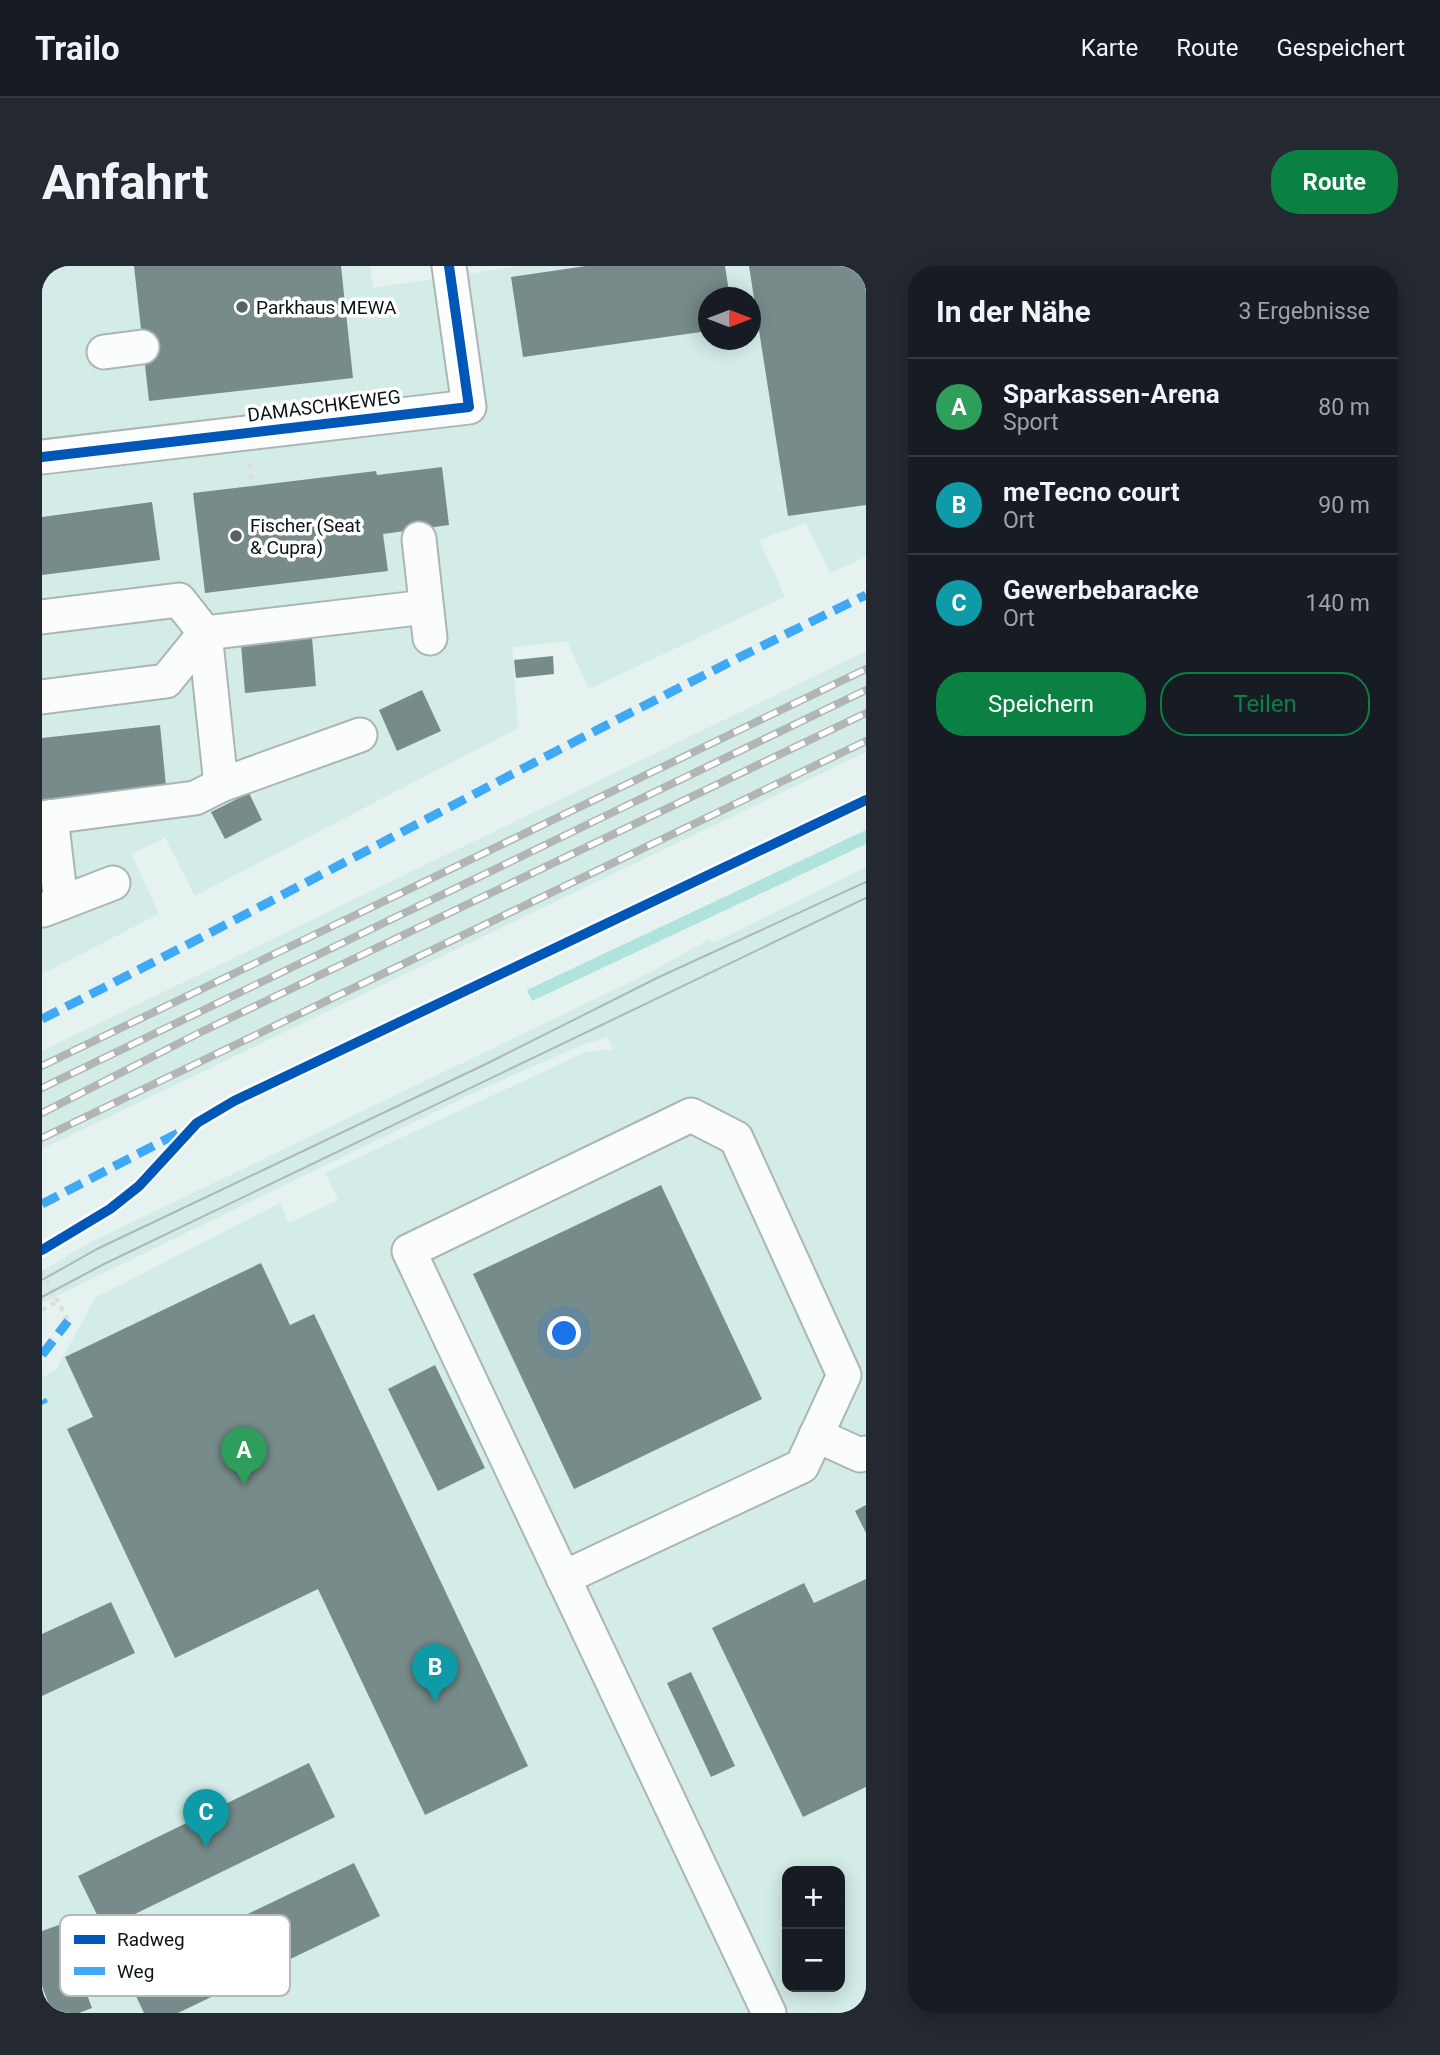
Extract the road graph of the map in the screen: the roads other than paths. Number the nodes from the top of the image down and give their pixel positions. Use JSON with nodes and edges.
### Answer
{"nodes":[{"id":1,"x":449,"y":266,"type":"edge"},
{"id":2,"x":142,"y":347,"type":"dead end"},
{"id":3,"x":104,"y":352,"type":"dead end"},
{"id":4,"x":42,"y":457,"type":"edge"},
{"id":5,"x":419,"y":539,"type":"dead end"},
{"id":6,"x":42,"y":617,"type":"edge"},
{"id":7,"x":205,"y":633,"type":"junction"},
{"id":8,"x":42,"y":697,"type":"edge"},
{"id":9,"x":360,"y":735,"type":"dead end"},
{"id":10,"x":221,"y":785,"type":"junction"},
{"id":11,"x":46,"y":817,"type":"edge"},
{"id":12,"x":113,"y":883,"type":"dead end"},
{"id":13,"x":52,"y":906,"type":"edge"},
{"id":14,"x":816,"y":1435,"type":"junction"},
{"id":15,"x":866,"y":1453,"type":"edge"},
{"id":16,"x":563,"y":1578,"type":"junction"},
{"id":17,"x":769,"y":2013,"type":"edge"}],
"edges":[{"from":1,"to":4,"type":"street","name":"DAMASCHKEWEG"},
{"from":2,"to":3,"type":"street"},
{"from":5,"to":7,"type":"street"},
{"from":6,"to":7,"type":"street"},
{"from":7,"to":8,"type":"street"},
{"from":7,"to":10,"type":"street"},
{"from":9,"to":10,"type":"street"},
{"from":10,"to":11,"type":"street"},
{"from":11,"to":13,"type":"street"},
{"from":12,"to":13,"type":"street"},
{"from":14,"to":15,"type":"street"},
{"from":14,"to":16,"type":"street"},
{"from":14,"to":16,"type":"street"},
{"from":16,"to":17,"type":"street"}]}
